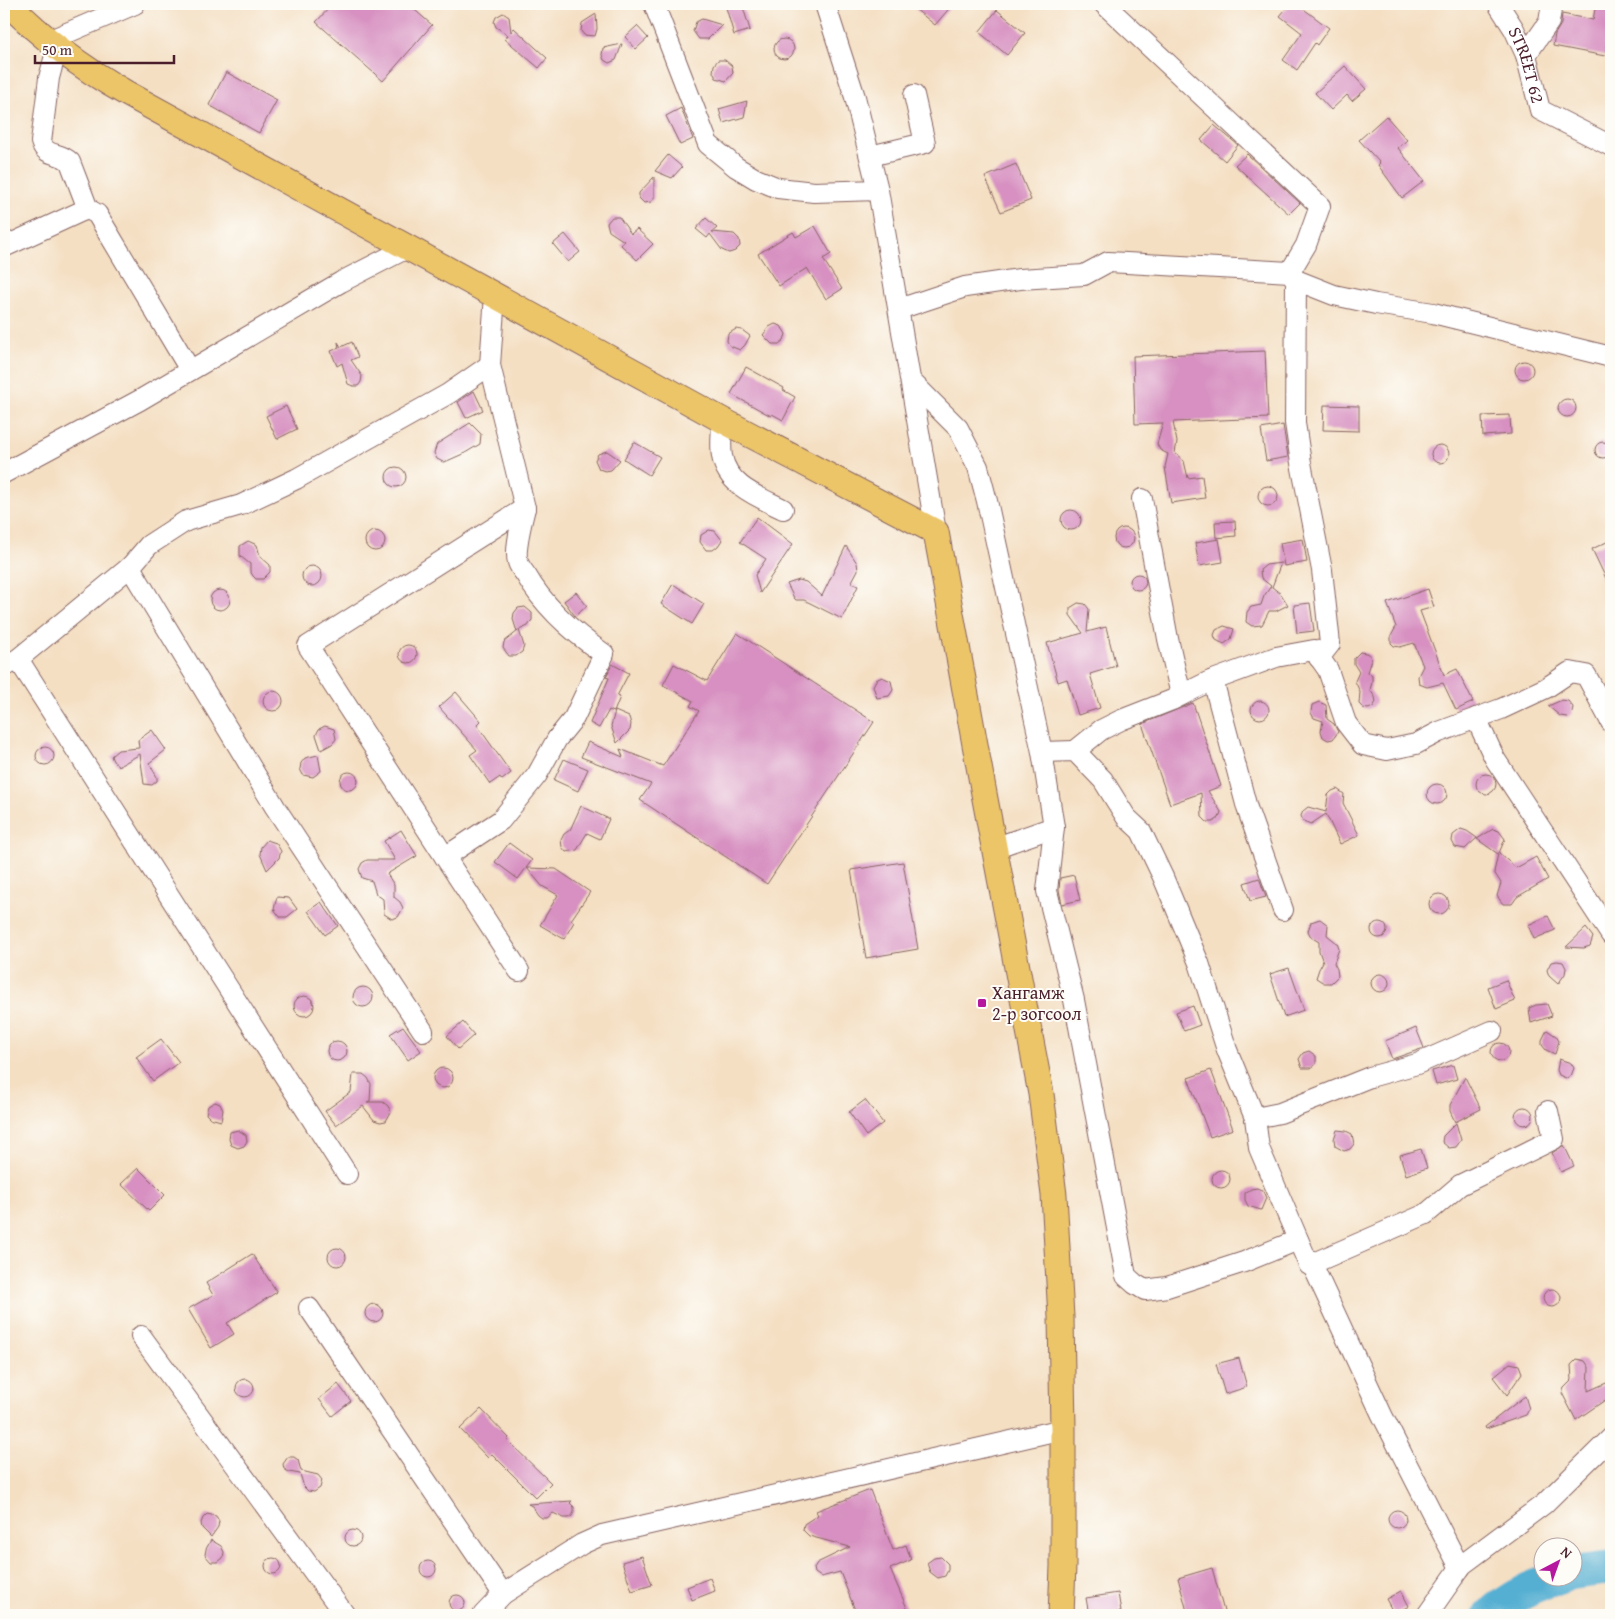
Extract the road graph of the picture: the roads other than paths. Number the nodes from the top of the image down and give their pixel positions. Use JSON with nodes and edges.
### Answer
{"nodes":[{"id":1,"x":9,"y":4,"type":"edge"},
{"id":2,"x":135,"y":4,"type":"edge"},
{"id":3,"x":654,"y":4,"type":"edge"},
{"id":4,"x":824,"y":4,"type":"edge"},
{"id":5,"x":1104,"y":4,"type":"edge"},
{"id":6,"x":1498,"y":4,"type":"edge"},
{"id":7,"x":1552,"y":4,"type":"edge"},
{"id":8,"x":53,"y":45,"type":"junction"},
{"id":9,"x":1526,"y":55,"type":"junction"},
{"id":10,"x":914,"y":95,"type":"dead end"},
{"id":11,"x":1611,"y":146,"type":"edge"},
{"id":12,"x":870,"y":156,"type":"junction"},
{"id":13,"x":878,"y":190,"type":"junction"},
{"id":14,"x":88,"y":209,"type":"junction"},
{"id":15,"x":4,"y":247,"type":"edge"},
{"id":16,"x":409,"y":247,"type":"junction"},
{"id":17,"x":1293,"y":276,"type":"junction"},
{"id":18,"x":495,"y":295,"type":"junction"},
{"id":19,"x":899,"y":309,"type":"junction"},
{"id":20,"x":1610,"y":354,"type":"edge"},
{"id":21,"x":490,"y":365,"type":"junction"},
{"id":22,"x":190,"y":370,"type":"junction"},
{"id":23,"x":911,"y":381,"type":"junction"},
{"id":24,"x":722,"y":420,"type":"junction"},
{"id":25,"x":4,"y":473,"type":"edge"},
{"id":26,"x":1142,"y":499,"type":"dead end"},
{"id":27,"x":525,"y":508,"type":"junction"},
{"id":28,"x":783,"y":509,"type":"dead end"},
{"id":29,"x":936,"y":532,"type":"junction"},
{"id":30,"x":130,"y":567,"type":"junction"},
{"id":31,"x":1319,"y":658,"type":"junction"},
{"id":32,"x":11,"y":663,"type":"edge"},
{"id":33,"x":1214,"y":680,"type":"junction"},
{"id":34,"x":1181,"y":695,"type":"junction"},
{"id":35,"x":1476,"y":718,"type":"junction"},
{"id":36,"x":1611,"y":722,"type":"edge"},
{"id":37,"x":1075,"y":751,"type":"junction"},
{"id":38,"x":1042,"y":752,"type":"junction"},
{"id":39,"x":1054,"y":827,"type":"junction"},
{"id":40,"x":994,"y":848,"type":"junction"},
{"id":41,"x":445,"y":857,"type":"junction"},
{"id":42,"x":1283,"y":910,"type":"dead end"},
{"id":43,"x":1611,"y":935,"type":"edge"},
{"id":44,"x":519,"y":971,"type":"dead end"},
{"id":45,"x":423,"y":1031,"type":"dead end"},
{"id":46,"x":1492,"y":1031,"type":"dead end"},
{"id":47,"x":1548,"y":1111,"type":"dead end"},
{"id":48,"x":1255,"y":1118,"type":"junction"},
{"id":49,"x":347,"y":1174,"type":"dead end"},
{"id":50,"x":1298,"y":1240,"type":"junction"},
{"id":51,"x":1312,"y":1264,"type":"junction"},
{"id":52,"x":309,"y":1308,"type":"dead end"},
{"id":53,"x":141,"y":1336,"type":"dead end"},
{"id":54,"x":1063,"y":1429,"type":"junction"},
{"id":55,"x":1611,"y":1438,"type":"edge"},
{"id":56,"x":1460,"y":1568,"type":"junction"},
{"id":57,"x":503,"y":1594,"type":"junction"},
{"id":58,"x":345,"y":1615,"type":"edge"},
{"id":59,"x":483,"y":1615,"type":"edge"},
{"id":60,"x":1061,"y":1615,"type":"edge"},
{"id":61,"x":1426,"y":1615,"type":"edge"}],
"edges":[{"from":1,"to":8,"type":"main road"},
{"from":2,"to":8,"type":"street"},
{"from":3,"to":13,"type":"street"},
{"from":4,"to":12,"type":"street"},
{"from":5,"to":17,"type":"street"},
{"from":6,"to":9,"type":"street","name":"STREET 62"},
{"from":7,"to":9,"type":"street"},
{"from":8,"to":14,"type":"street"},
{"from":8,"to":16,"type":"main road"},
{"from":9,"to":11,"type":"street","name":"STREET 62"},
{"from":10,"to":12,"type":"street"},
{"from":12,"to":13,"type":"street"},
{"from":13,"to":19,"type":"street"},
{"from":14,"to":15,"type":"street"},
{"from":14,"to":22,"type":"street"},
{"from":16,"to":18,"type":"main road"},
{"from":16,"to":22,"type":"street"},
{"from":17,"to":19,"type":"street"},
{"from":17,"to":20,"type":"street"},
{"from":17,"to":31,"type":"street"},
{"from":18,"to":21,"type":"street"},
{"from":18,"to":24,"type":"main road"},
{"from":19,"to":23,"type":"street"},
{"from":21,"to":27,"type":"street"},
{"from":21,"to":30,"type":"street"},
{"from":22,"to":25,"type":"street"},
{"from":23,"to":29,"type":"street"},
{"from":23,"to":38,"type":"street"},
{"from":24,"to":28,"type":"street"},
{"from":24,"to":29,"type":"main road"},
{"from":26,"to":34,"type":"street"},
{"from":27,"to":41,"type":"street"},
{"from":27,"to":41,"type":"street"},
{"from":29,"to":40,"type":"main road"},
{"from":30,"to":32,"type":"street"},
{"from":30,"to":45,"type":"street"},
{"from":31,"to":33,"type":"street"},
{"from":31,"to":35,"type":"street"},
{"from":32,"to":49,"type":"street"},
{"from":33,"to":34,"type":"street"},
{"from":33,"to":42,"type":"street"},
{"from":34,"to":37,"type":"street"},
{"from":35,"to":36,"type":"street"},
{"from":35,"to":43,"type":"street"},
{"from":37,"to":38,"type":"street"},
{"from":37,"to":48,"type":"street"},
{"from":38,"to":39,"type":"street"},
{"from":39,"to":40,"type":"street"},
{"from":39,"to":50,"type":"street"},
{"from":40,"to":54,"type":"main road"},
{"from":41,"to":44,"type":"street"},
{"from":46,"to":48,"type":"street"},
{"from":47,"to":51,"type":"street"},
{"from":48,"to":50,"type":"street"},
{"from":50,"to":51,"type":"street"},
{"from":51,"to":56,"type":"street"},
{"from":52,"to":57,"type":"street"},
{"from":53,"to":58,"type":"street"},
{"from":54,"to":57,"type":"street"},
{"from":54,"to":60,"type":"main road"},
{"from":55,"to":56,"type":"street"},
{"from":56,"to":61,"type":"street"},
{"from":57,"to":59,"type":"street"}]}
